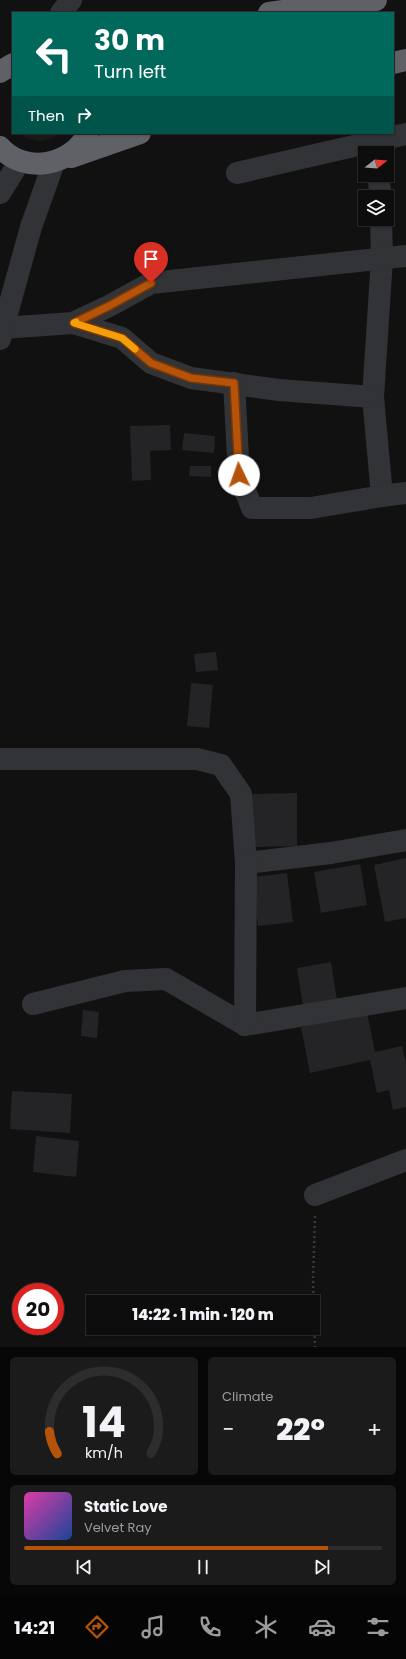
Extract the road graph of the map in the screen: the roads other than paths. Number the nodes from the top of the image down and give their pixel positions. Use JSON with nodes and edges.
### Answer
{"nodes":[{"id":1,"x":71,"y":0,"type":"edge"},
{"id":2,"x":376,"y":0,"type":"edge"},
{"id":3,"x":63,"y":12,"type":"edge"},
{"id":4,"x":276,"y":12,"type":"edge"},
{"id":5,"x":406,"y":60,"type":"edge"},
{"id":6,"x":12,"y":63,"type":"edge"},
{"id":7,"x":394,"y":63,"type":"edge"},
{"id":8,"x":12,"y":64,"type":"edge"},
{"id":9,"x":0,"y":67,"type":"edge"},
{"id":10,"x":0,"y":72,"type":"edge"},
{"id":11,"x":88,"y":134,"type":"edge"},
{"id":12,"x":137,"y":134,"type":"edge"},
{"id":13,"x":406,"y":134,"type":"edge"},
{"id":14,"x":381,"y":146,"type":"edge"},
{"id":15,"x":0,"y":147,"type":"edge"},
{"id":16,"x":358,"y":151,"type":"edge"},
{"id":17,"x":54,"y":162,"type":"junction"},
{"id":18,"x":10,"y":164,"type":"edge"},
{"id":19,"x":236,"y":173,"type":"dead end"},
{"id":20,"x":0,"y":193,"type":"edge"},
{"id":21,"x":380,"y":226,"type":"edge"},
{"id":22,"x":406,"y":256,"type":"edge"},
{"id":23,"x":382,"y":258,"type":"junction"},
{"id":24,"x":74,"y":323,"type":"junction"},
{"id":25,"x":1,"y":334,"type":"edge"},
{"id":26,"x":234,"y":383,"type":"junction"},
{"id":27,"x":373,"y":397,"type":"junction"},
{"id":28,"x":406,"y":493,"type":"edge"},
{"id":29,"x":382,"y":496,"type":"junction"},
{"id":30,"x":0,"y":759,"type":"edge"},
{"id":31,"x":406,"y":840,"type":"edge"},
{"id":32,"x":246,"y":862,"type":"junction"},
{"id":33,"x":406,"y":998,"type":"edge"},
{"id":34,"x":33,"y":1004,"type":"dead end"},
{"id":35,"x":245,"y":1026,"type":"junction"},
{"id":36,"x":406,"y":1160,"type":"edge"},
{"id":37,"x":315,"y":1195,"type":"road end"}],
"edges":[{"from":1,"to":3,"type":"street"},
{"from":2,"to":4,"type":"highway"},
{"from":5,"to":7,"type":"highway"},
{"from":6,"to":9,"type":"highway"},
{"from":8,"to":10,"type":"highway"},
{"from":11,"to":17,"type":"highway"},
{"from":12,"to":17,"type":"highway"},
{"from":13,"to":14,"type":"street"},
{"from":15,"to":18,"type":"highway"},
{"from":16,"to":19,"type":"street"},
{"from":17,"to":18,"type":"highway"},
{"from":17,"to":25,"type":"street"},
{"from":18,"to":20,"type":"street"},
{"from":21,"to":23,"type":"street"},
{"from":22,"to":23,"type":"street"},
{"from":23,"to":24,"type":"street"},
{"from":23,"to":27,"type":"street"},
{"from":24,"to":25,"type":"street"},
{"from":24,"to":26,"type":"street"},
{"from":26,"to":27,"type":"street"},
{"from":26,"to":29,"type":"street"},
{"from":27,"to":29,"type":"street"},
{"from":28,"to":29,"type":"street"},
{"from":30,"to":32,"type":"street"},
{"from":31,"to":32,"type":"street"},
{"from":32,"to":35,"type":"street"},
{"from":33,"to":35,"type":"street"},
{"from":34,"to":35,"type":"street"},
{"from":36,"to":37,"type":"street"}]}
